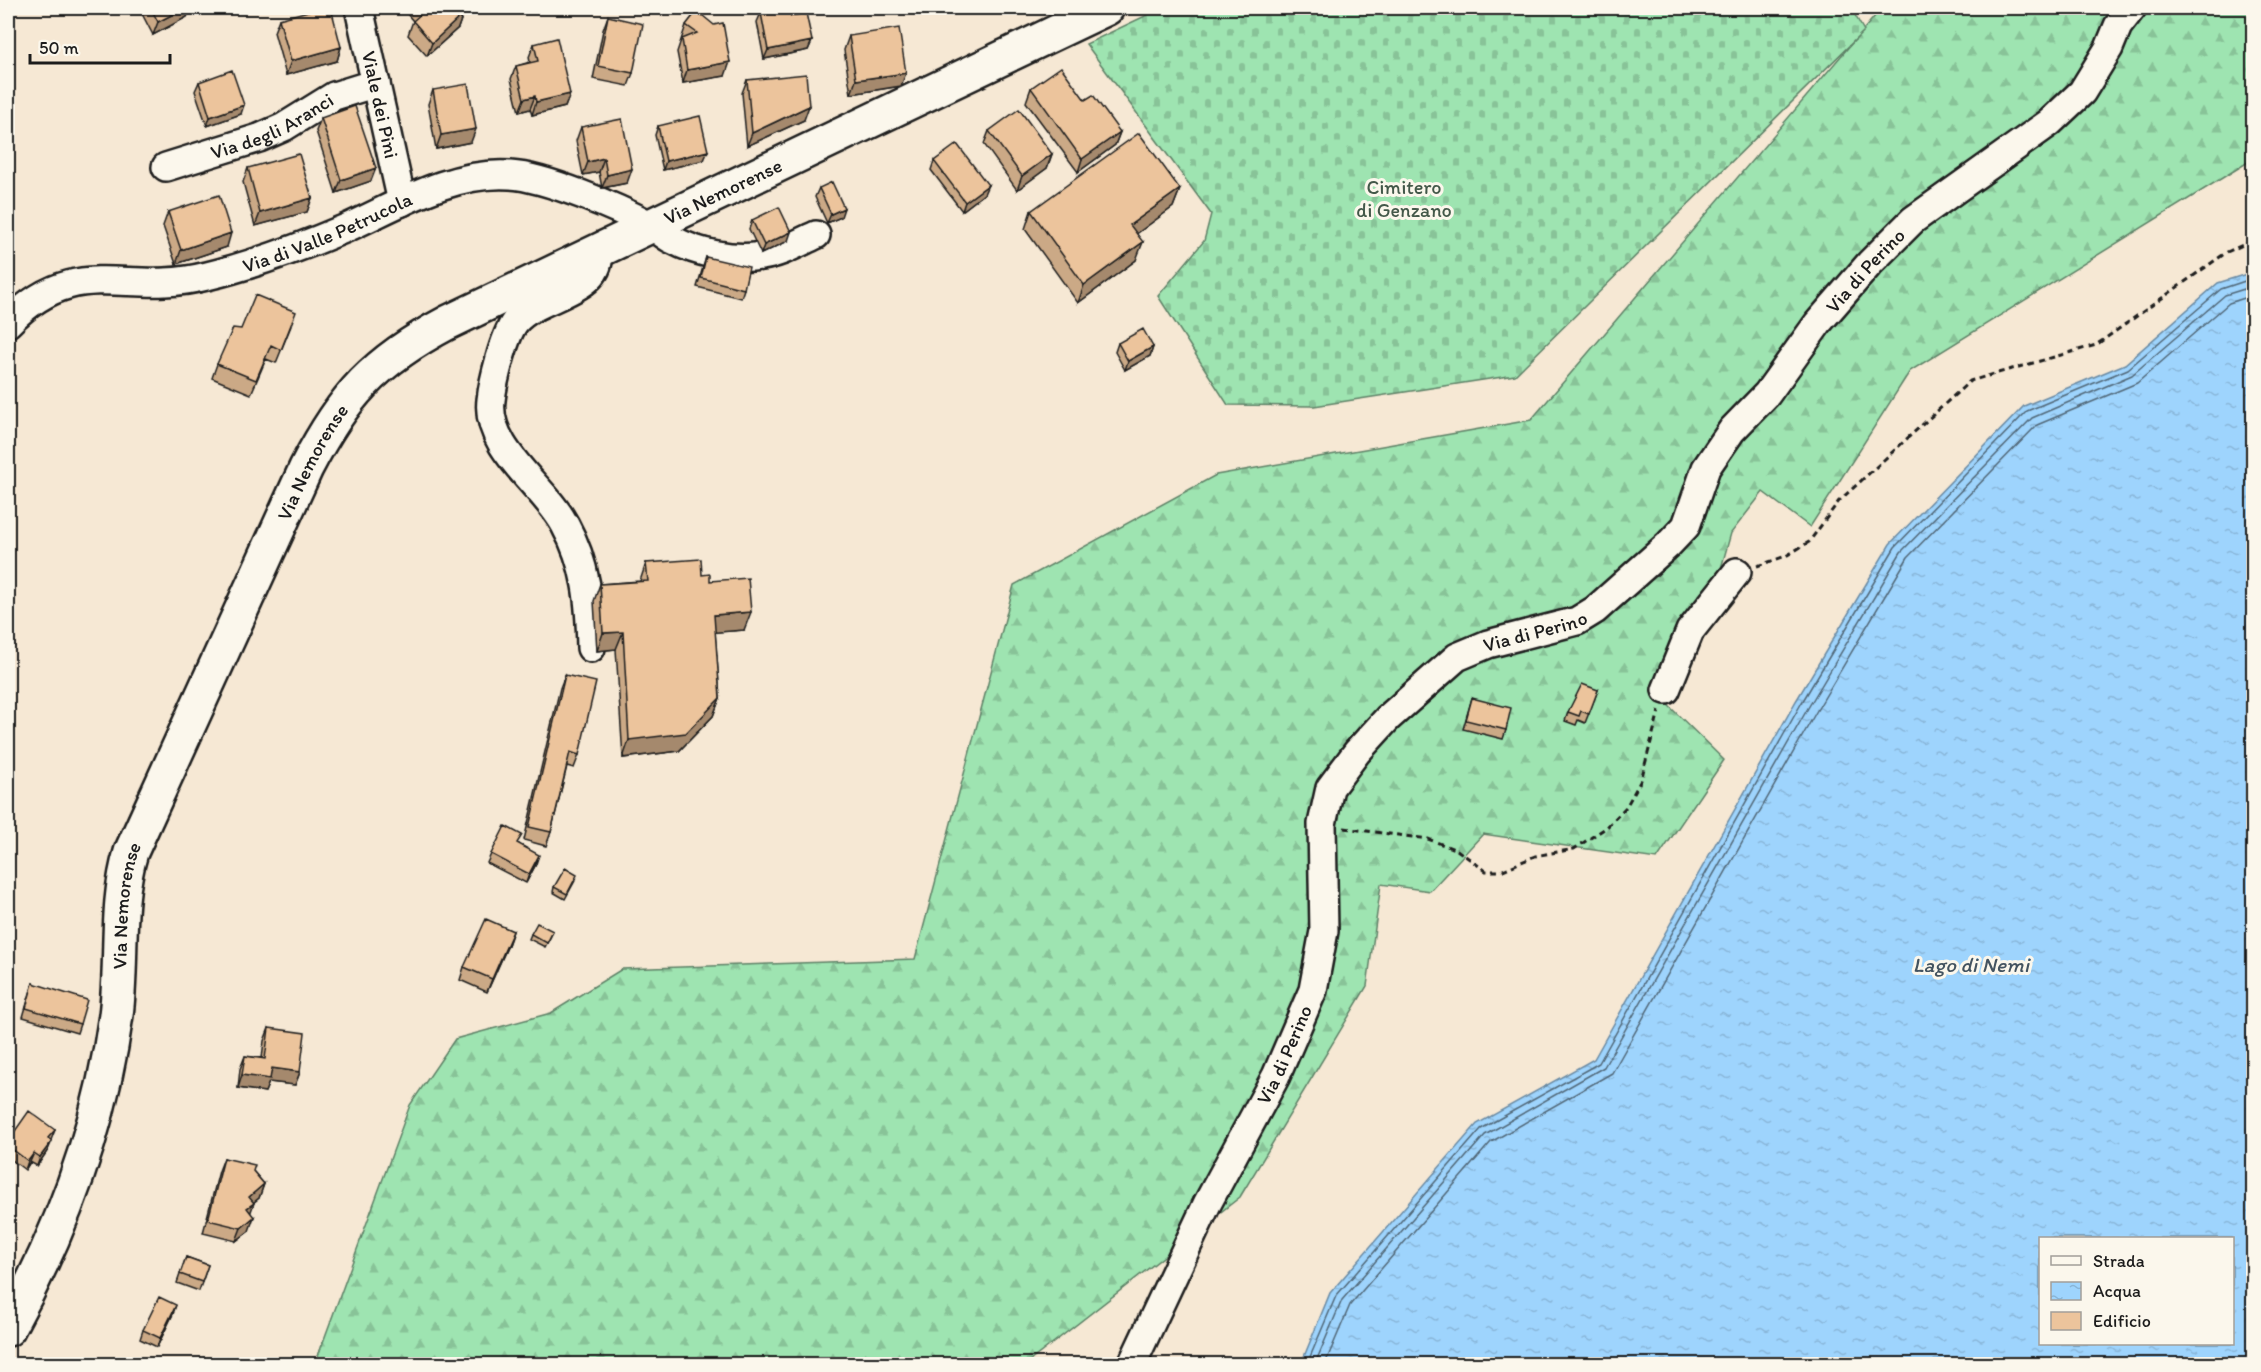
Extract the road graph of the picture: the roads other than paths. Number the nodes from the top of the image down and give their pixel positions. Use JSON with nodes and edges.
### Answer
{"nodes":[{"id":1,"x":359,"y":8,"type":"edge"},
{"id":2,"x":1107,"y":8,"type":"edge"},
{"id":3,"x":2132,"y":8,"type":"edge"},
{"id":4,"x":376,"y":83,"type":"junction"},
{"id":5,"x":166,"y":167,"type":"dead end"},
{"id":6,"x":402,"y":202,"type":"junction"},
{"id":7,"x":650,"y":225,"type":"junction"},
{"id":8,"x":816,"y":235,"type":"dead end"},
{"id":9,"x":598,"y":250,"type":"junction"},
{"id":10,"x":8,"y":323,"type":"edge"},
{"id":11,"x":1737,"y":572,"type":"road end"},
{"id":12,"x":591,"y":648,"type":"dead end"},
{"id":13,"x":1666,"y":690,"type":"road end"},
{"id":14,"x":8,"y":1329,"type":"edge"},
{"id":15,"x":1132,"y":1365,"type":"edge"}],
"edges":[{"from":1,"to":4,"type":"street","name":"Viale dei Pini"},
{"from":2,"to":7,"type":"main road","name":"Via Nemorense"},
{"from":3,"to":15,"type":"street","name":"Via di Perino"},
{"from":4,"to":5,"type":"street","name":"Via degli Aranci"},
{"from":4,"to":6,"type":"street","name":"Viale dei Pini"},
{"from":6,"to":7,"type":"street","name":"Via di Valle Petrucola"},
{"from":6,"to":10,"type":"street","name":"Via di Valle Petrucola"},
{"from":7,"to":8,"type":"street","name":"Via di Valle Petrucola"},
{"from":7,"to":9,"type":"main road","name":"Via Nemorense"},
{"from":9,"to":12,"type":"street"},
{"from":9,"to":14,"type":"main road","name":"Via Nemorense"},
{"from":11,"to":13,"type":"street"}]}
